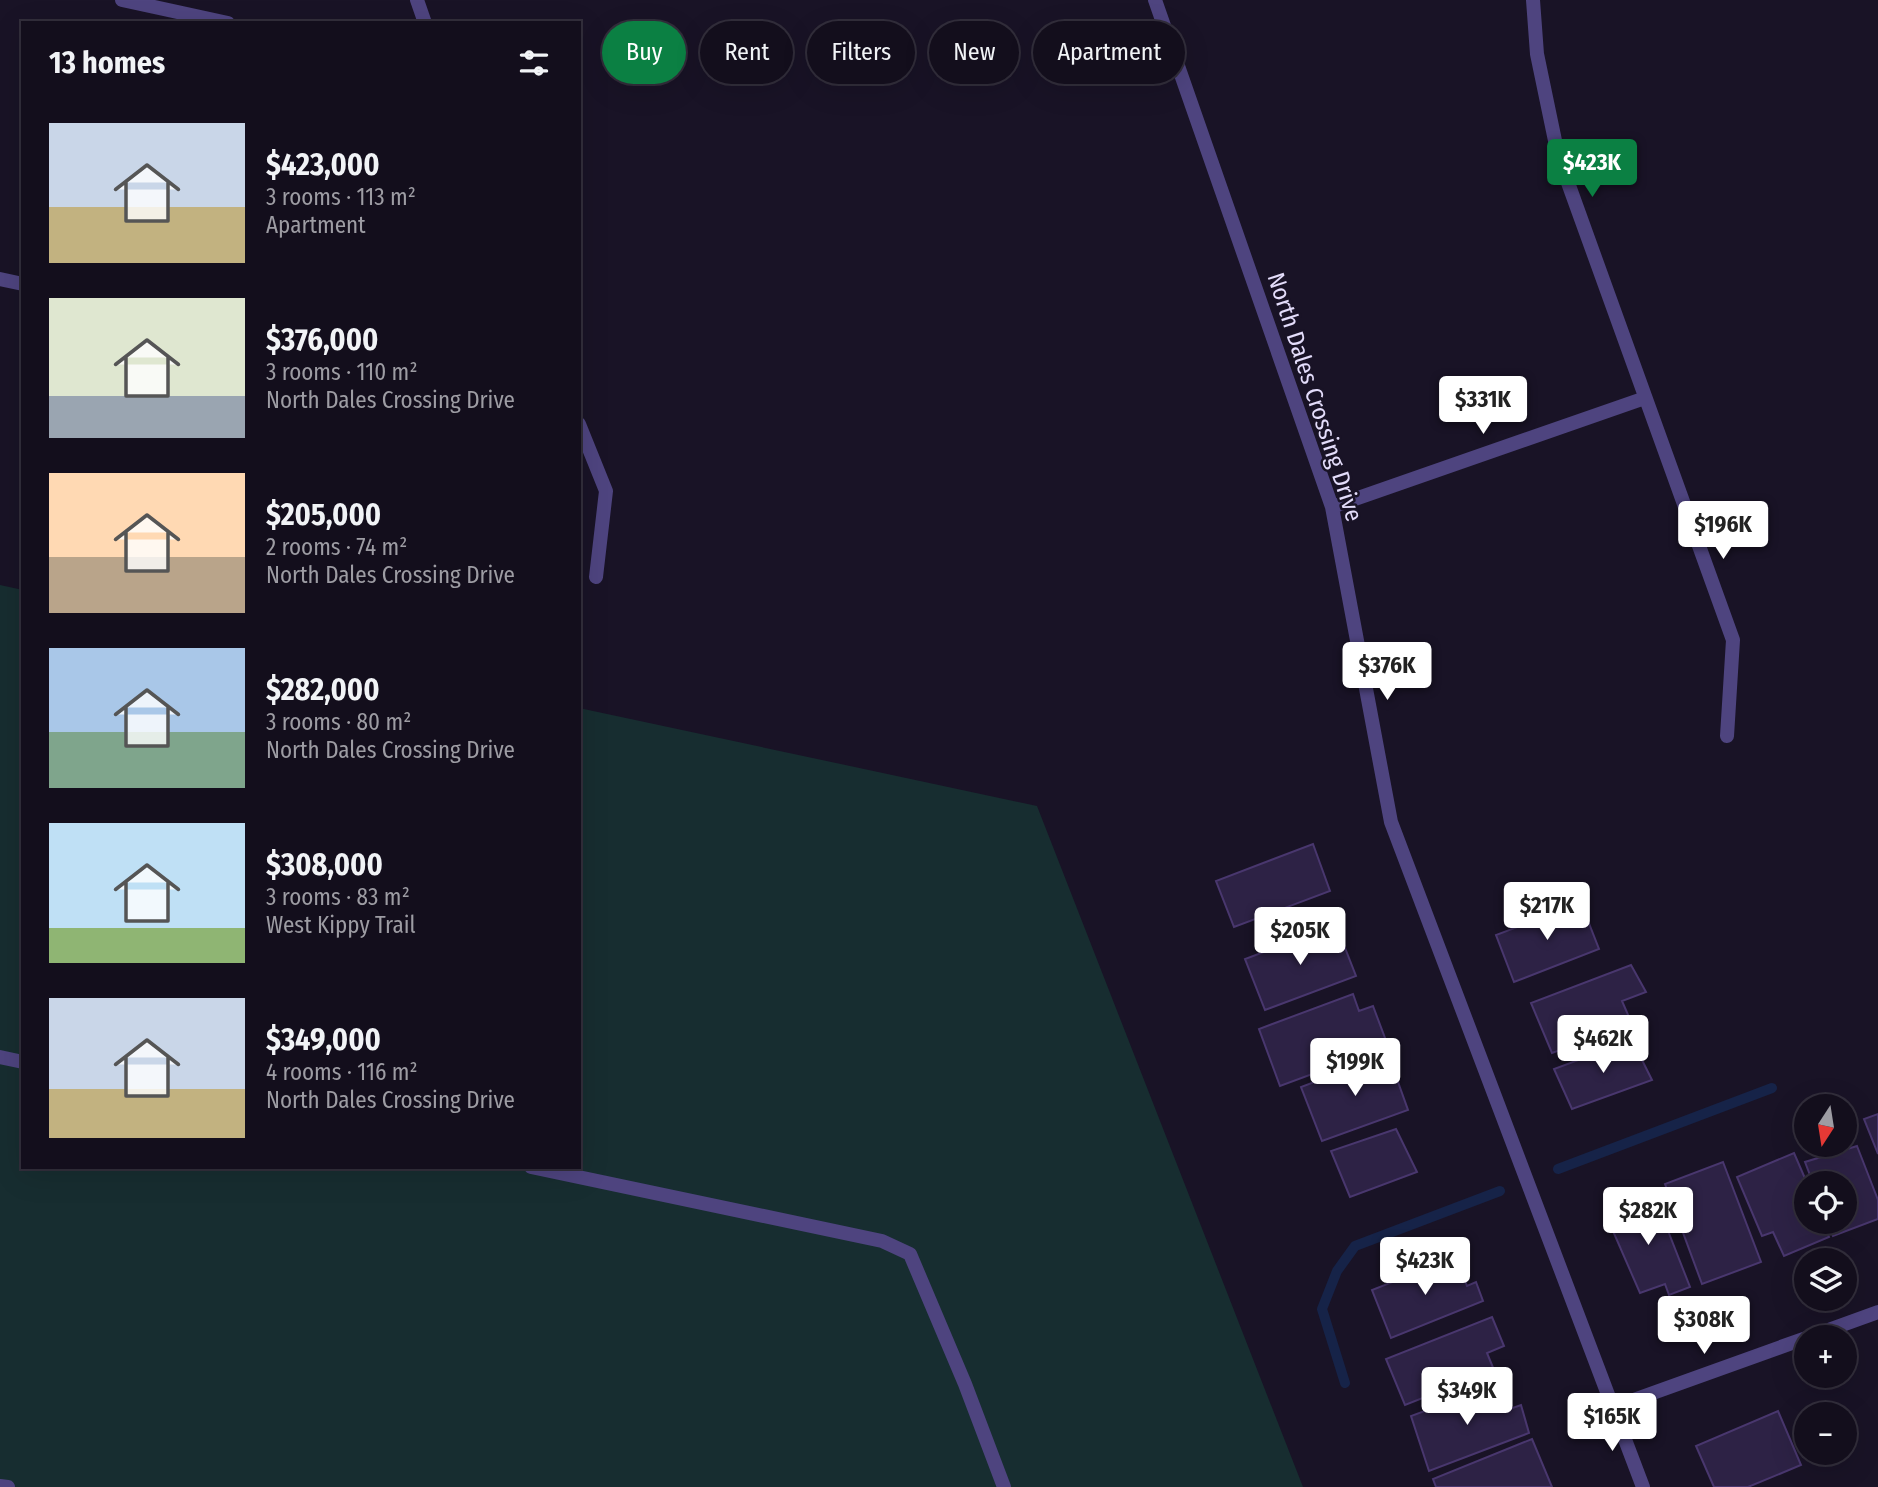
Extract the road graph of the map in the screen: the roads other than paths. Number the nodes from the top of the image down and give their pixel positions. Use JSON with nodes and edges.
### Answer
{"nodes":[{"id":1,"x":122,"y":0,"type":"edge"},
{"id":2,"x":417,"y":0,"type":"edge"},
{"id":3,"x":1155,"y":0,"type":"edge"},
{"id":4,"x":1534,"y":0,"type":"edge"},
{"id":5,"x":219,"y":21,"type":"edge"},
{"id":6,"x":424,"y":21,"type":"edge"},
{"id":7,"x":0,"y":279,"type":"edge"},
{"id":8,"x":21,"y":284,"type":"edge"},
{"id":9,"x":1645,"y":398,"type":"junction"},
{"id":10,"x":581,"y":429,"type":"edge"},
{"id":11,"x":1332,"y":507,"type":"junction"},
{"id":12,"x":596,"y":577,"type":"dead end"},
{"id":13,"x":1727,"y":736,"type":"dead end"},
{"id":14,"x":0,"y":1057,"type":"edge"},
{"id":15,"x":21,"y":1062,"type":"edge"},
{"id":16,"x":540,"y":1169,"type":"edge"},
{"id":17,"x":1878,"y":1312,"type":"edge"},
{"id":18,"x":1842,"y":1325,"type":"edge"},
{"id":19,"x":1794,"y":1343,"type":"edge"},
{"id":20,"x":1614,"y":1407,"type":"junction"},
{"id":21,"x":0,"y":1486,"type":"edge"},
{"id":22,"x":8,"y":1487,"type":"edge"},
{"id":23,"x":1004,"y":1487,"type":"edge"},
{"id":24,"x":1643,"y":1487,"type":"edge"}],
"edges":[{"from":1,"to":5,"type":"street"},
{"from":2,"to":6,"type":"street"},
{"from":3,"to":11,"type":"street","name":"North Dales Crossing Drive"},
{"from":4,"to":9,"type":"street"},
{"from":7,"to":8,"type":"street"},
{"from":9,"to":11,"type":"street"},
{"from":9,"to":13,"type":"street"},
{"from":10,"to":12,"type":"street"},
{"from":11,"to":20,"type":"street","name":"North Dales Crossing Drive"},
{"from":14,"to":15,"type":"street"},
{"from":16,"to":23,"type":"street"},
{"from":17,"to":18,"type":"street"},
{"from":19,"to":20,"type":"street"},
{"from":20,"to":24,"type":"street","name":"North Dales Crossing Drive"},
{"from":21,"to":22,"type":"street"}]}
